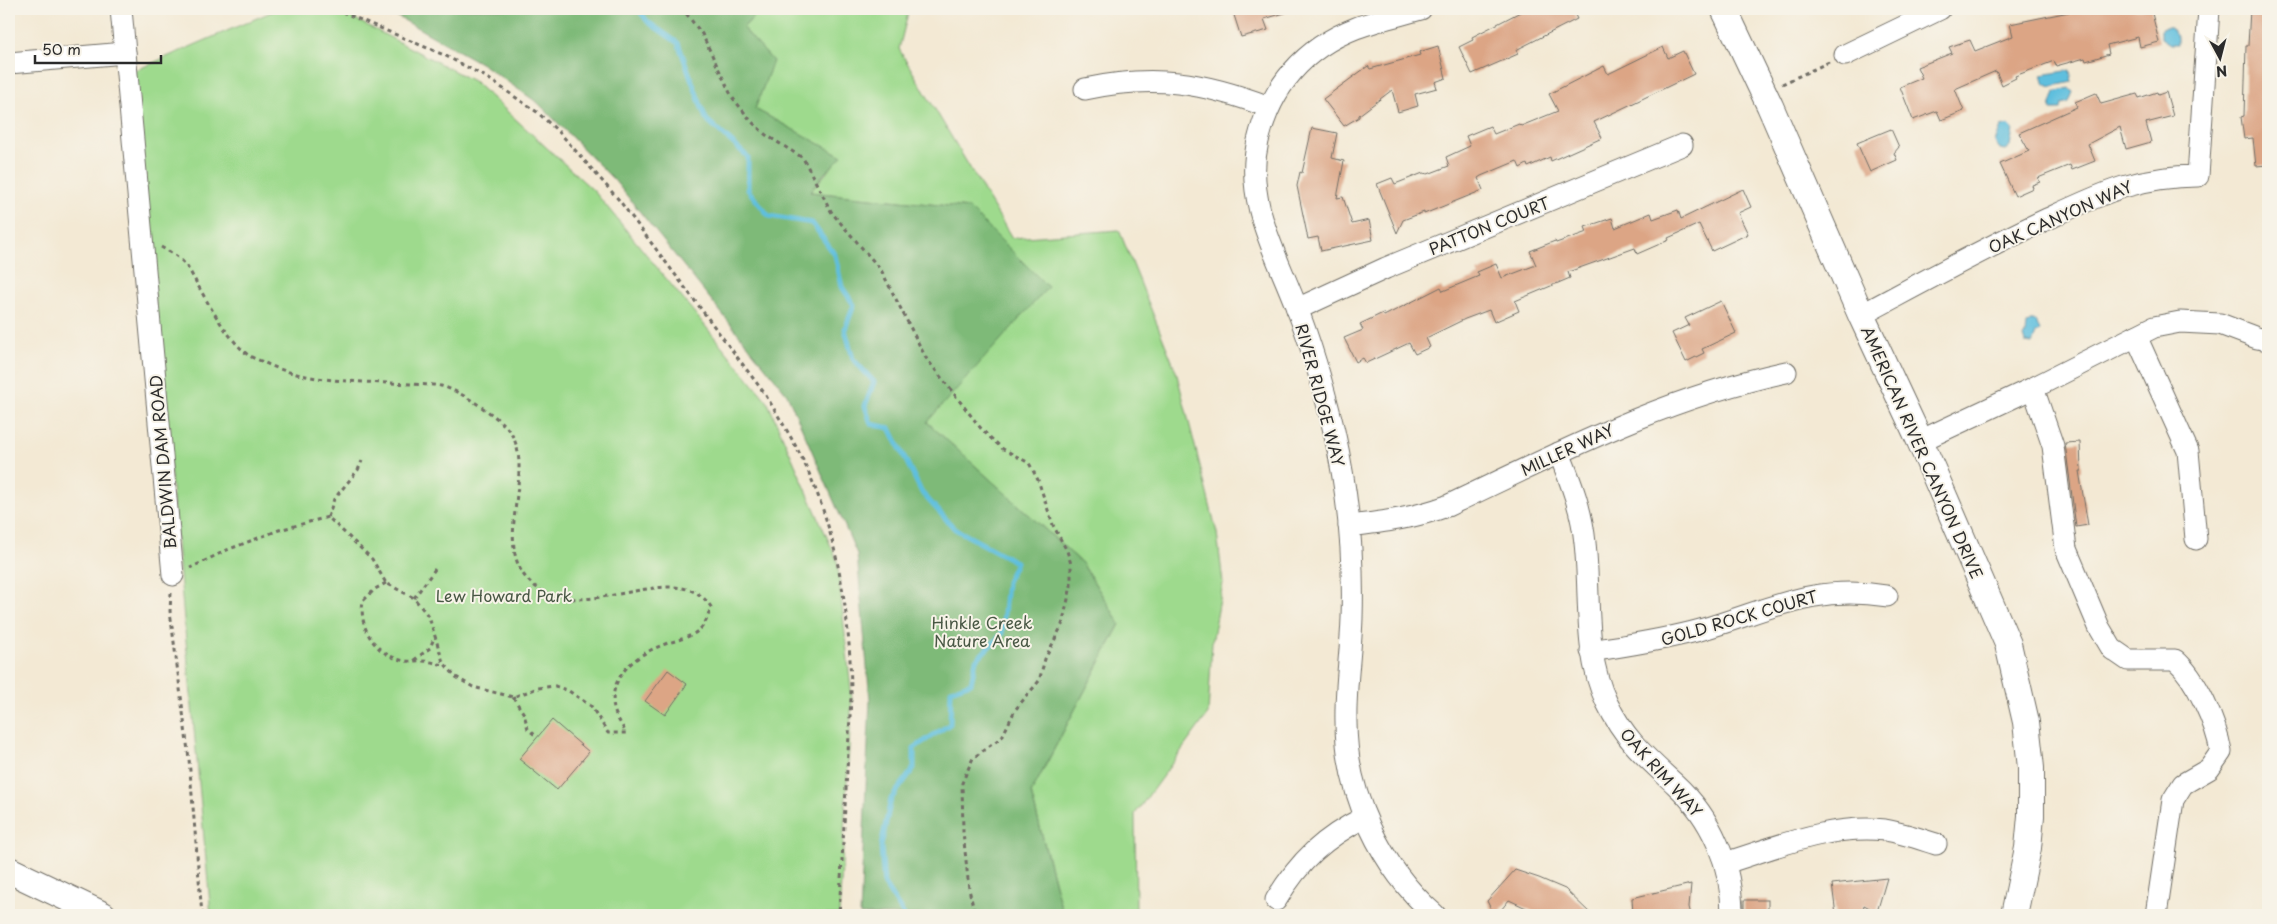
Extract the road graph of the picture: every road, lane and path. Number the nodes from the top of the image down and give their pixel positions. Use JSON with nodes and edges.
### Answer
{"nodes":[{"id":1,"x":121,"y":9,"type":"edge"},
{"id":2,"x":335,"y":9,"type":"edge"},
{"id":3,"x":680,"y":9,"type":"edge"},
{"id":4,"x":1421,"y":9,"type":"edge"},
{"id":5,"x":1724,"y":9,"type":"edge"},
{"id":6,"x":1940,"y":9,"type":"edge"},
{"id":7,"x":2209,"y":9,"type":"edge"},
{"id":8,"x":125,"y":53,"type":"junction"},
{"id":9,"x":1845,"y":55,"type":"joint"},
{"id":10,"x":9,"y":64,"type":"edge"},
{"id":11,"x":1085,"y":89,"type":"dead end"},
{"id":12,"x":1763,"y":93,"type":"junction"},
{"id":13,"x":1269,"y":107,"type":"junction"},
{"id":14,"x":1682,"y":145,"type":"dead end"},
{"id":15,"x":142,"y":236,"type":"junction"},
{"id":16,"x":1297,"y":309,"type":"junction"},
{"id":17,"x":1861,"y":315,"type":"junction"},
{"id":18,"x":2136,"y":336,"type":"junction"},
{"id":19,"x":2268,"y":340,"type":"edge"},
{"id":20,"x":1786,"y":372,"type":"dead end"},
{"id":21,"x":2033,"y":388,"type":"junction"},
{"id":22,"x":1920,"y":441,"type":"junction"},
{"id":23,"x":1559,"y":453,"type":"junction"},
{"id":24,"x":362,"y":461,"type":"dead end"},
{"id":25,"x":328,"y":517,"type":"junction"},
{"id":26,"x":1349,"y":526,"type":"junction"},
{"id":27,"x":2196,"y":539,"type":"dead end"},
{"id":28,"x":435,"y":569,"type":"dead end"},
{"id":29,"x":172,"y":575,"type":"junction"},
{"id":30,"x":386,"y":583,"type":"junction"},
{"id":31,"x":1887,"y":596,"type":"dead end"},
{"id":32,"x":414,"y":598,"type":"junction"},
{"id":33,"x":434,"y":638,"type":"junction"},
{"id":34,"x":1591,"y":651,"type":"junction"},
{"id":35,"x":412,"y":661,"type":"junction"},
{"id":36,"x":446,"y":666,"type":"junction"},
{"id":37,"x":513,"y":697,"type":"junction"},
{"id":38,"x":535,"y":735,"type":"dead end"},
{"id":39,"x":1365,"y":817,"type":"junction"},
{"id":40,"x":1936,"y":844,"type":"dead end"},
{"id":41,"x":1725,"y":863,"type":"junction"},
{"id":42,"x":9,"y":870,"type":"edge"},
{"id":43,"x":1276,"y":900,"type":"dead end"},
{"id":44,"x":103,"y":915,"type":"edge"},
{"id":45,"x":202,"y":915,"type":"edge"},
{"id":46,"x":839,"y":915,"type":"edge"},
{"id":47,"x":975,"y":915,"type":"edge"},
{"id":48,"x":1435,"y":915,"type":"edge"},
{"id":49,"x":1732,"y":915,"type":"edge"},
{"id":50,"x":2014,"y":915,"type":"edge"},
{"id":51,"x":2156,"y":915,"type":"edge"}],
"edges":[{"from":1,"to":8,"type":"street","name":"BALDWIN DAM ROAD"},
{"from":2,"to":46,"type":"path"},
{"from":3,"to":47,"type":"path"},
{"from":4,"to":13,"type":"street","name":"RIVER RIDGE WAY"},
{"from":5,"to":12,"type":"main road","name":"AMERICAN RIVER CANYON DRIVE"},
{"from":6,"to":9,"type":"street"},
{"from":7,"to":17,"type":"street","name":"OAK CANYON WAY"},
{"from":8,"to":10,"type":"street"},
{"from":8,"to":15,"type":"street","name":"BALDWIN DAM ROAD"},
{"from":9,"to":12,"type":"path"},
{"from":11,"to":13,"type":"street"},
{"from":12,"to":17,"type":"main road","name":"AMERICAN RIVER CANYON DRIVE"},
{"from":13,"to":16,"type":"street","name":"RIVER RIDGE WAY"},
{"from":14,"to":16,"type":"street","name":"PATTON COURT"},
{"from":15,"to":29,"type":"street","name":"BALDWIN DAM ROAD"},
{"from":15,"to":37,"type":"path"},
{"from":16,"to":26,"type":"street","name":"RIVER RIDGE WAY"},
{"from":17,"to":22,"type":"main road","name":"AMERICAN RIVER CANYON DRIVE"},
{"from":18,"to":19,"type":"street"},
{"from":18,"to":21,"type":"street"},
{"from":18,"to":27,"type":"street"},
{"from":20,"to":23,"type":"street","name":"MILLER WAY"},
{"from":21,"to":22,"type":"street"},
{"from":21,"to":51,"type":"street"},
{"from":22,"to":50,"type":"main road","name":"AMERICAN RIVER CANYON DRIVE"},
{"from":23,"to":26,"type":"street","name":"MILLER WAY"},
{"from":23,"to":34,"type":"street","name":"OAK RIM WAY"},
{"from":24,"to":25,"type":"path"},
{"from":25,"to":29,"type":"path"},
{"from":25,"to":30,"type":"path"},
{"from":26,"to":39,"type":"street","name":"RIVER RIDGE WAY"},
{"from":28,"to":32,"type":"path"},
{"from":29,"to":45,"type":"path"},
{"from":30,"to":32,"type":"path"},
{"from":30,"to":35,"type":"path"},
{"from":31,"to":34,"type":"street","name":"GOLD ROCK COURT"},
{"from":32,"to":33,"type":"path"},
{"from":33,"to":35,"type":"path"},
{"from":33,"to":36,"type":"path"},
{"from":34,"to":41,"type":"street","name":"OAK RIM WAY"},
{"from":35,"to":36,"type":"path"},
{"from":36,"to":37,"type":"path"},
{"from":37,"to":38,"type":"path"},
{"from":39,"to":43,"type":"street"},
{"from":39,"to":48,"type":"street","name":"RIVER RIDGE WAY"},
{"from":40,"to":41,"type":"street"},
{"from":41,"to":49,"type":"street","name":"OAK RIM WAY"},
{"from":42,"to":44,"type":"main road"}]}
